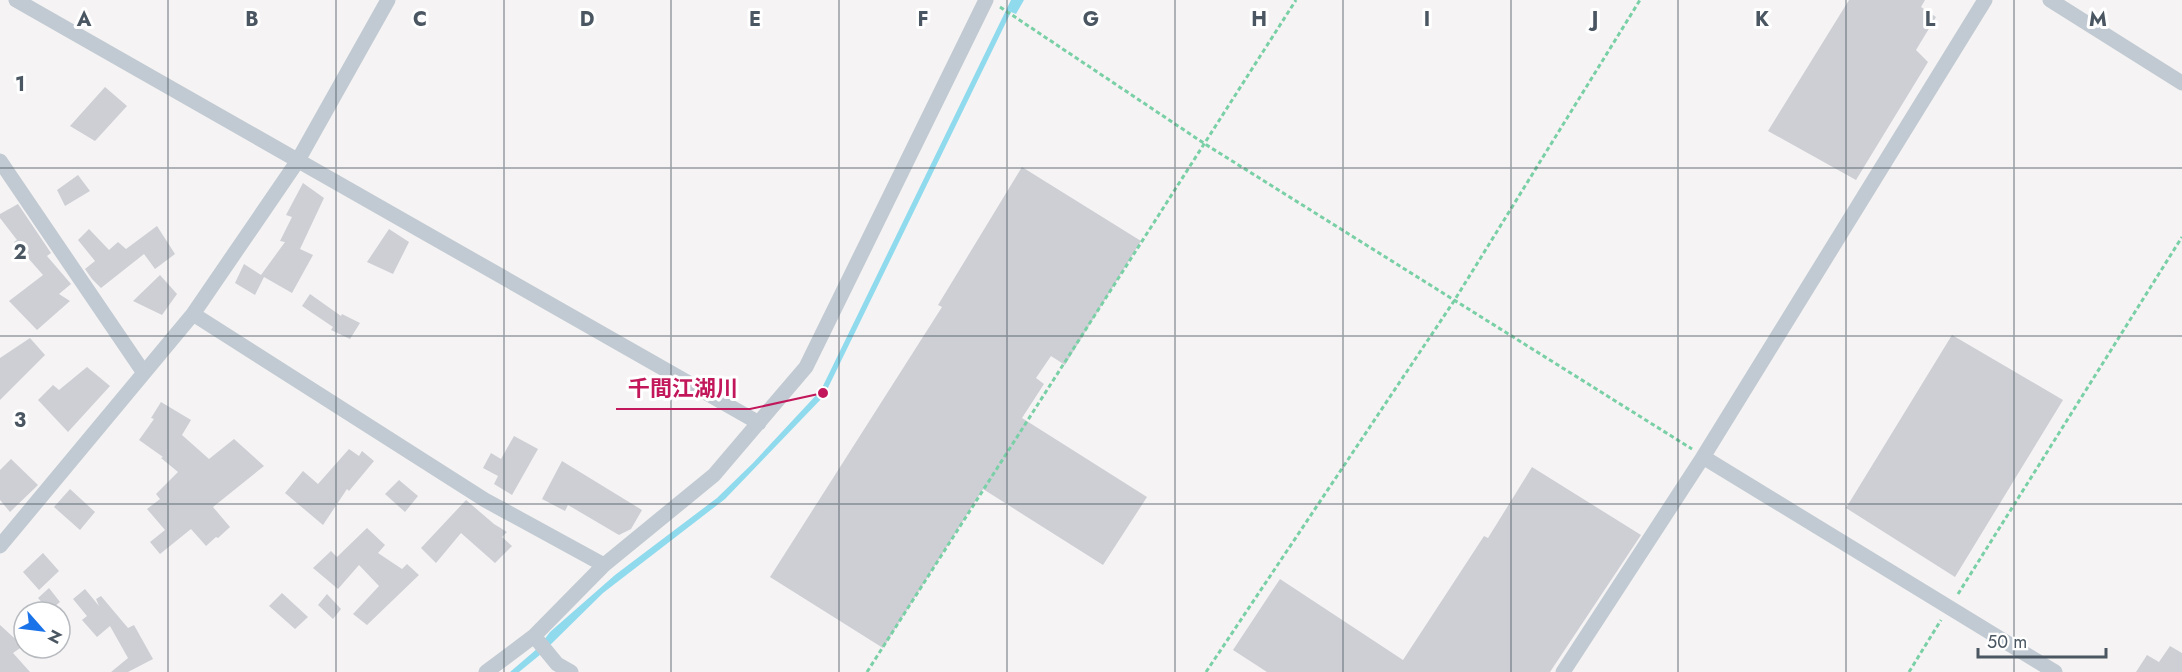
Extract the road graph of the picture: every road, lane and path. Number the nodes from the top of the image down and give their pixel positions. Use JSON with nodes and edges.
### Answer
{"nodes":[{"id":1,"x":16,"y":0,"type":"edge"},
{"id":2,"x":388,"y":0,"type":"edge"},
{"id":3,"x":1296,"y":0,"type":"edge"},
{"id":4,"x":1640,"y":0,"type":"edge"},
{"id":5,"x":1984,"y":0,"type":"edge"},
{"id":6,"x":2050,"y":0,"type":"edge"},
{"id":7,"x":993,"y":3,"type":"edge"},
{"id":8,"x":2182,"y":83,"type":"edge"},
{"id":9,"x":1205,"y":144,"type":"junction"},
{"id":10,"x":0,"y":161,"type":"edge"},
{"id":11,"x":297,"y":162,"type":"junction"},
{"id":12,"x":2182,"y":237,"type":"edge"},
{"id":13,"x":1454,"y":301,"type":"junction"},
{"id":14,"x":193,"y":314,"type":"junction"},
{"id":15,"x":144,"y":373,"type":"junction"},
{"id":16,"x":759,"y":423,"type":"junction"},
{"id":17,"x":1703,"y":457,"type":"junction"},
{"id":18,"x":0,"y":546,"type":"edge"},
{"id":19,"x":604,"y":565,"type":"junction"},
{"id":20,"x":1949,"y":608,"type":"junction"},
{"id":21,"x":534,"y":636,"type":"junction"},
{"id":22,"x":486,"y":672,"type":"edge"},
{"id":23,"x":571,"y":672,"type":"edge"},
{"id":24,"x":867,"y":672,"type":"edge"},
{"id":25,"x":1206,"y":672,"type":"edge"},
{"id":26,"x":1563,"y":672,"type":"edge"},
{"id":27,"x":1909,"y":672,"type":"edge"},
{"id":28,"x":2055,"y":672,"type":"edge"}],
"edges":[{"from":1,"to":11,"type":"street"},
{"from":2,"to":11,"type":"street"},
{"from":3,"to":9,"type":"path"},
{"from":4,"to":13,"type":"path"},
{"from":5,"to":17,"type":"street"},
{"from":6,"to":8,"type":"street"},
{"from":7,"to":9,"type":"path"},
{"from":7,"to":16,"type":"street"},
{"from":9,"to":13,"type":"path"},
{"from":9,"to":24,"type":"path"},
{"from":10,"to":15,"type":"street"},
{"from":11,"to":14,"type":"street"},
{"from":11,"to":16,"type":"street"},
{"from":12,"to":20,"type":"path"},
{"from":13,"to":17,"type":"path"},
{"from":13,"to":25,"type":"path"},
{"from":14,"to":15,"type":"street"},
{"from":14,"to":19,"type":"street"},
{"from":15,"to":18,"type":"street"},
{"from":16,"to":19,"type":"street"},
{"from":17,"to":20,"type":"street"},
{"from":17,"to":26,"type":"street"},
{"from":19,"to":21,"type":"street"},
{"from":20,"to":27,"type":"path"},
{"from":20,"to":28,"type":"street"},
{"from":21,"to":22,"type":"street"},
{"from":21,"to":23,"type":"street"}]}
